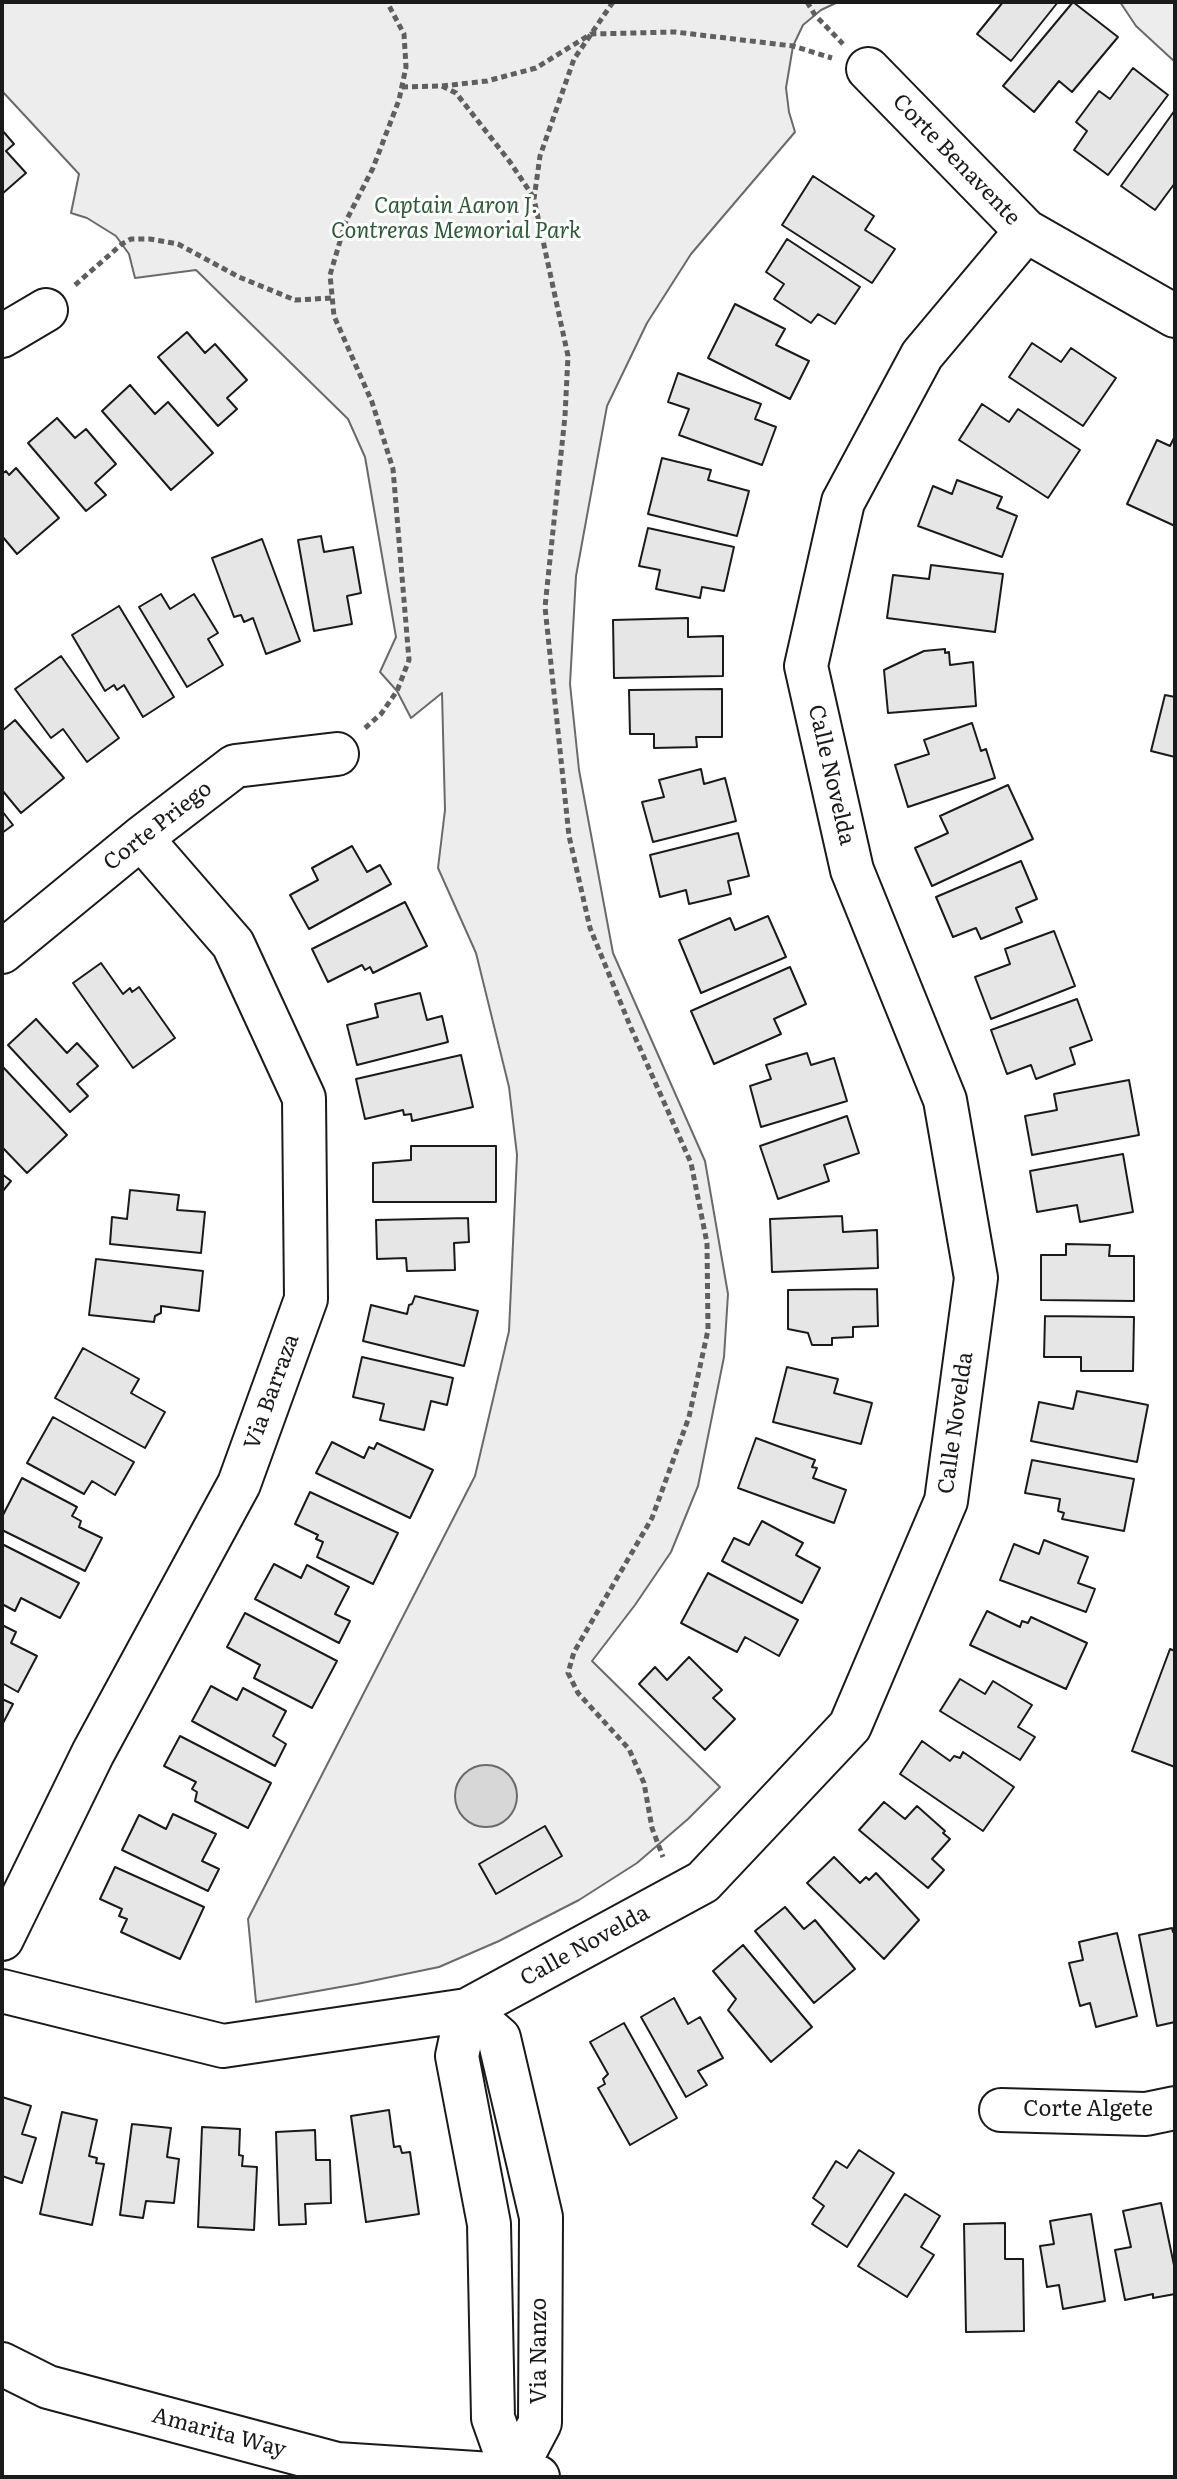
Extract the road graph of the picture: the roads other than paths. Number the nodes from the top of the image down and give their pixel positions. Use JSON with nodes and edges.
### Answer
{"nodes":[{"id":1,"x":868,"y":69,"type":"road end"},
{"id":2,"x":1026,"y":231,"type":"junction"},
{"id":3,"x":46,"y":310,"type":"road end"},
{"id":4,"x":1175,"y":316,"type":"edge"},
{"id":5,"x":2,"y":336,"type":"edge"},
{"id":6,"x":337,"y":754,"type":"road end"},
{"id":7,"x":141,"y":838,"type":"junction"},
{"id":8,"x":2,"y":952,"type":"edge"},
{"id":9,"x":2,"y":1939,"type":"edge"},
{"id":10,"x":2,"y":1991,"type":"edge"},
{"id":11,"x":467,"y":2010,"type":"junction"},
{"id":12,"x":1175,"y":2108,"type":"edge"},
{"id":13,"x":1001,"y":2110,"type":"dead end"},
{"id":14,"x":2,"y":2364,"type":"edge"},
{"id":15,"x":526,"y":2476,"type":"edge"}],
"edges":[{"from":1,"to":2,"type":"street","name":"Corte Benavente"},
{"from":2,"to":4,"type":"street","name":"Corte Benavente"},
{"from":2,"to":11,"type":"street","name":"Calle Novelda"},
{"from":3,"to":5,"type":"street"},
{"from":6,"to":7,"type":"street","name":"Corte Priego"},
{"from":7,"to":8,"type":"street","name":"Corte Priego"},
{"from":7,"to":9,"type":"street","name":"Via Barraza"},
{"from":10,"to":11,"type":"street","name":"Calle Novelda"},
{"from":11,"to":15,"type":"street","name":"Via Nanzo"},
{"from":12,"to":13,"type":"street","name":"Corte Algete"},
{"from":14,"to":15,"type":"street","name":"Amarita Way"}]}
